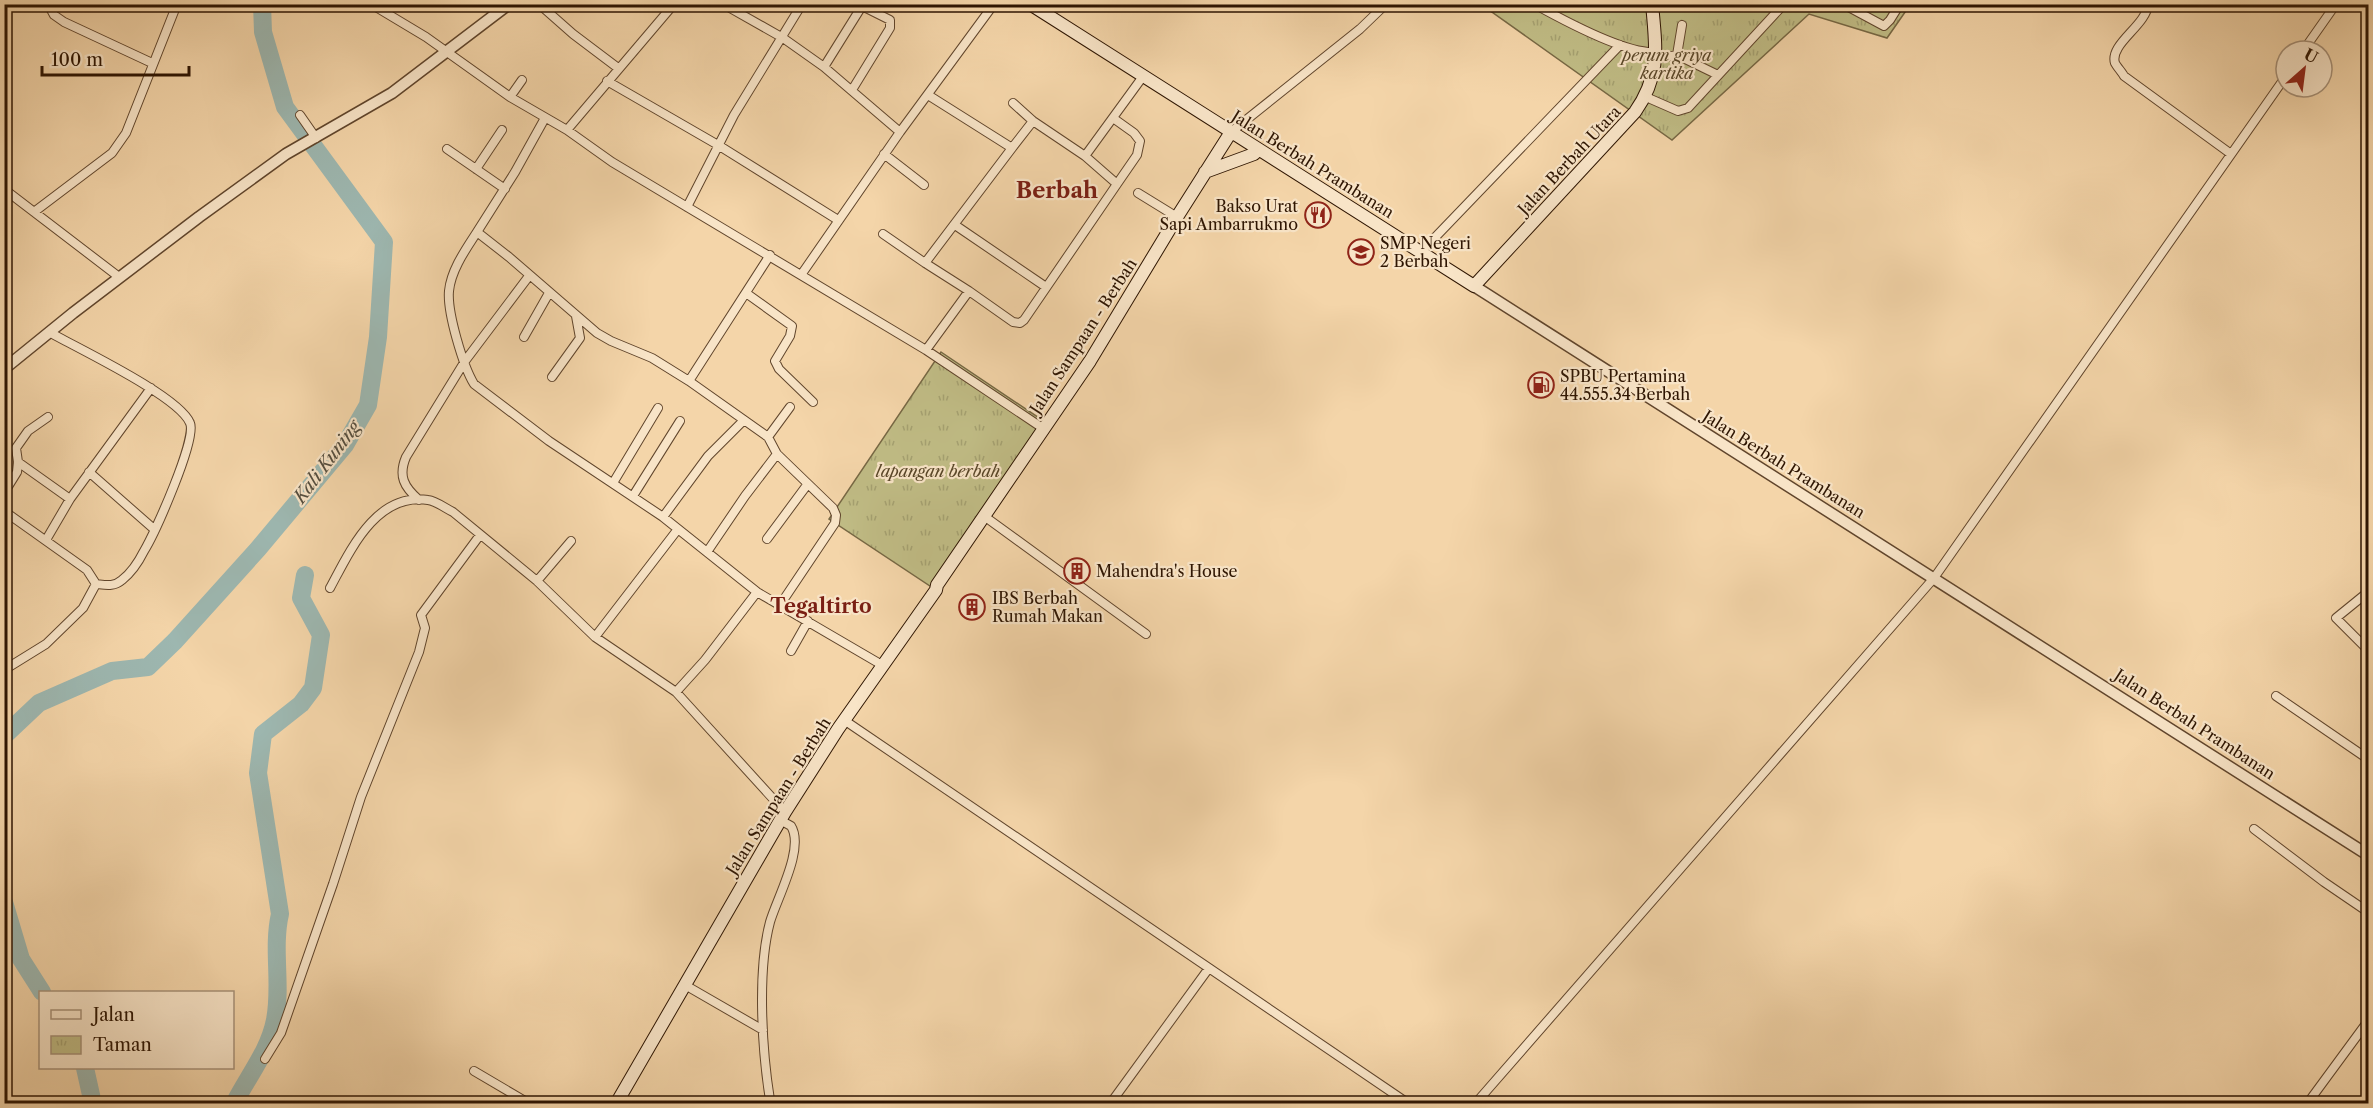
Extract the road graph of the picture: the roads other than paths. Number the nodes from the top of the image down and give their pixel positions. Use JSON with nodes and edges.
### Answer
{"nodes":[{"id":1,"x":48,"y":4,"type":"edge"},
{"id":2,"x":177,"y":4,"type":"edge"},
{"id":3,"x":371,"y":4,"type":"edge"},
{"id":4,"x":509,"y":4,"type":"edge"},
{"id":5,"x":540,"y":4,"type":"edge"},
{"id":6,"x":674,"y":4,"type":"edge"},
{"id":7,"x":723,"y":4,"type":"edge"},
{"id":8,"x":802,"y":4,"type":"edge"},
{"id":9,"x":994,"y":4,"type":"edge"},
{"id":10,"x":1030,"y":4,"type":"edge"},
{"id":11,"x":1386,"y":4,"type":"edge"},
{"id":12,"x":1534,"y":4,"type":"edge"},
{"id":13,"x":1652,"y":4,"type":"edge"},
{"id":14,"x":1784,"y":4,"type":"edge"},
{"id":15,"x":1843,"y":4,"type":"edge"},
{"id":16,"x":1900,"y":4,"type":"edge"},
{"id":17,"x":2148,"y":4,"type":"edge"},
{"id":18,"x":2336,"y":4,"type":"edge"},
{"id":19,"x":861,"y":5,"type":"edge"},
{"id":20,"x":1682,"y":25,"type":"dead end"},
{"id":21,"x":783,"y":38,"type":"junction"},
{"id":22,"x":2311,"y":39,"type":"edge"},
{"id":23,"x":1620,"y":45,"type":"junction"},
{"id":24,"x":446,"y":52,"type":"junction"},
{"id":25,"x":1655,"y":55,"type":"junction"},
{"id":26,"x":1677,"y":55,"type":"junction"},
{"id":27,"x":152,"y":63,"type":"junction"},
{"id":28,"x":824,"y":67,"type":"junction"},
{"id":29,"x":618,"y":68,"type":"junction"},
{"id":30,"x":1144,"y":75,"type":"junction"},
{"id":31,"x":1718,"y":75,"type":"junction"},
{"id":32,"x":522,"y":80,"type":"dead end"},
{"id":33,"x":607,"y":81,"type":"junction"},
{"id":34,"x":852,"y":90,"type":"junction"},
{"id":35,"x":2274,"y":93,"type":"edge"},
{"id":36,"x":928,"y":94,"type":"junction"},
{"id":37,"x":510,"y":97,"type":"junction"},
{"id":38,"x":1646,"y":97,"type":"junction"},
{"id":39,"x":1013,"y":103,"type":"dead end"},
{"id":40,"x":300,"y":115,"type":"dead end"},
{"id":41,"x":545,"y":118,"type":"junction"},
{"id":42,"x":1113,"y":118,"type":"junction"},
{"id":43,"x":1033,"y":121,"type":"junction"},
{"id":44,"x":502,"y":130,"type":"dead end"},
{"id":45,"x":567,"y":130,"type":"junction"},
{"id":46,"x":900,"y":132,"type":"junction"},
{"id":47,"x":1231,"y":132,"type":"junction"},
{"id":48,"x":316,"y":138,"type":"junction"},
{"id":49,"x":718,"y":145,"type":"junction"},
{"id":50,"x":1012,"y":148,"type":"junction"},
{"id":51,"x":447,"y":149,"type":"dead end"},
{"id":52,"x":1257,"y":150,"type":"junction"},
{"id":53,"x":884,"y":154,"type":"junction"},
{"id":54,"x":2230,"y":154,"type":"junction"},
{"id":55,"x":1085,"y":156,"type":"junction"},
{"id":56,"x":476,"y":169,"type":"junction"},
{"id":57,"x":1205,"y":172,"type":"junction"},
{"id":58,"x":1118,"y":184,"type":"junction"},
{"id":59,"x":924,"y":185,"type":"dead end"},
{"id":60,"x":505,"y":189,"type":"junction"},
{"id":61,"x":6,"y":192,"type":"edge"},
{"id":62,"x":1138,"y":193,"type":"dead end"},
{"id":63,"x":687,"y":207,"type":"junction"},
{"id":64,"x":34,"y":212,"type":"junction"},
{"id":65,"x":1177,"y":217,"type":"junction"},
{"id":66,"x":838,"y":220,"type":"junction"},
{"id":67,"x":955,"y":225,"type":"junction"},
{"id":68,"x":477,"y":232,"type":"junction"},
{"id":69,"x":883,"y":234,"type":"dead end"},
{"id":70,"x":1421,"y":252,"type":"junction"},
{"id":71,"x":770,"y":255,"type":"junction"},
{"id":72,"x":925,"y":263,"type":"junction"},
{"id":73,"x":801,"y":275,"type":"junction"},
{"id":74,"x":529,"y":276,"type":"junction"},
{"id":75,"x":119,"y":277,"type":"junction"},
{"id":76,"x":1474,"y":286,"type":"junction"},
{"id":77,"x":1046,"y":287,"type":"junction"},
{"id":78,"x":969,"y":291,"type":"junction"},
{"id":79,"x":549,"y":293,"type":"junction"},
{"id":80,"x":746,"y":293,"type":"junction"},
{"id":81,"x":576,"y":316,"type":"junction"},
{"id":82,"x":49,"y":333,"type":"junction"},
{"id":83,"x":524,"y":337,"type":"dead end"},
{"id":84,"x":926,"y":350,"type":"junction"},
{"id":85,"x":465,"y":361,"type":"junction"},
{"id":86,"x":6,"y":365,"type":"edge"},
{"id":87,"x":552,"y":377,"type":"dead end"},
{"id":88,"x":689,"y":381,"type":"junction"},
{"id":89,"x":151,"y":388,"type":"junction"},
{"id":90,"x":813,"y":402,"type":"dead end"},
{"id":91,"x":789,"y":407,"type":"dead end"},
{"id":92,"x":658,"y":408,"type":"dead end"},
{"id":93,"x":48,"y":417,"type":"dead end"},
{"id":94,"x":744,"y":420,"type":"junction"},
{"id":95,"x":680,"y":421,"type":"dead end"},
{"id":96,"x":1044,"y":429,"type":"junction"},
{"id":97,"x":768,"y":438,"type":"junction"},
{"id":98,"x":777,"y":454,"type":"junction"},
{"id":99,"x":18,"y":462,"type":"junction"},
{"id":100,"x":89,"y":472,"type":"junction"},
{"id":101,"x":613,"y":483,"type":"junction"},
{"id":102,"x":807,"y":485,"type":"junction"},
{"id":103,"x":4,"y":493,"type":"edge"},
{"id":104,"x":633,"y":496,"type":"junction"},
{"id":105,"x":70,"y":499,"type":"junction"},
{"id":106,"x":419,"y":500,"type":"junction"},
{"id":107,"x":4,"y":511,"type":"edge"},
{"id":108,"x":984,"y":516,"type":"junction"},
{"id":109,"x":663,"y":517,"type":"junction"},
{"id":110,"x":678,"y":529,"type":"junction"},
{"id":111,"x":155,"y":530,"type":"junction"},
{"id":112,"x":480,"y":535,"type":"junction"},
{"id":113,"x":767,"y":538,"type":"dead end"},
{"id":114,"x":46,"y":540,"type":"junction"},
{"id":115,"x":571,"y":542,"type":"dead end"},
{"id":116,"x":707,"y":552,"type":"junction"},
{"id":117,"x":1934,"y":578,"type":"junction"},
{"id":118,"x":537,"y":581,"type":"junction"},
{"id":119,"x":96,"y":584,"type":"junction"},
{"id":120,"x":330,"y":588,"type":"dead end"},
{"id":121,"x":757,"y":592,"type":"junction"},
{"id":122,"x":2368,"y":592,"type":"edge"},
{"id":123,"x":780,"y":605,"type":"junction"},
{"id":124,"x":808,"y":621,"type":"junction"},
{"id":125,"x":1146,"y":634,"type":"dead end"},
{"id":126,"x":595,"y":637,"type":"junction"},
{"id":127,"x":2368,"y":650,"type":"edge"},
{"id":128,"x":791,"y":651,"type":"dead end"},
{"id":129,"x":882,"y":665,"type":"junction"},
{"id":130,"x":4,"y":670,"type":"edge"},
{"id":131,"x":676,"y":693,"type":"junction"},
{"id":132,"x":2276,"y":696,"type":"dead end"},
{"id":133,"x":844,"y":720,"type":"junction"},
{"id":134,"x":2368,"y":759,"type":"edge"},
{"id":135,"x":783,"y":816,"type":"junction"},
{"id":136,"x":2254,"y":829,"type":"dead end"},
{"id":137,"x":2368,"y":855,"type":"edge"},
{"id":138,"x":2368,"y":912,"type":"edge"},
{"id":139,"x":1209,"y":968,"type":"junction"},
{"id":140,"x":685,"y":985,"type":"junction"},
{"id":141,"x":2368,"y":1021,"type":"edge"},
{"id":142,"x":763,"y":1030,"type":"junction"},
{"id":143,"x":265,"y":1059,"type":"dead end"},
{"id":144,"x":474,"y":1071,"type":"dead end"},
{"id":145,"x":770,"y":1100,"type":"dead end"},
{"id":146,"x":530,"y":1104,"type":"edge"},
{"id":147,"x":616,"y":1104,"type":"edge"},
{"id":148,"x":1110,"y":1104,"type":"edge"},
{"id":149,"x":1409,"y":1104,"type":"edge"},
{"id":150,"x":1475,"y":1104,"type":"edge"},
{"id":151,"x":2307,"y":1104,"type":"edge"}],
"edges":[{"from":1,"to":27,"type":"street"},
{"from":2,"to":27,"type":"street"},
{"from":3,"to":24,"type":"street"},
{"from":4,"to":24,"type":"street"},
{"from":5,"to":29,"type":"street"},
{"from":6,"to":29,"type":"street"},
{"from":7,"to":21,"type":"street"},
{"from":8,"to":21,"type":"street"},
{"from":9,"to":36,"type":"street"},
{"from":10,"to":30,"type":"main road","name":"Jalan Berbah Prambanan"},
{"from":11,"to":47,"type":"street"},
{"from":12,"to":23,"type":"street"},
{"from":13,"to":25,"type":"main road","name":"Jalan Berbah Utara"},
{"from":14,"to":31,"type":"street"},
{"from":15,"to":16,"type":"street"},
{"from":17,"to":54,"type":"street"},
{"from":18,"to":22,"type":"street"},
{"from":19,"to":28,"type":"street"},
{"from":19,"to":34,"type":"street"},
{"from":20,"to":26,"type":"street"},
{"from":21,"to":28,"type":"street"},
{"from":21,"to":49,"type":"street"},
{"from":23,"to":25,"type":"street"},
{"from":23,"to":70,"type":"street"},
{"from":24,"to":37,"type":"street"},
{"from":24,"to":48,"type":"street"},
{"from":25,"to":26,"type":"street"},
{"from":25,"to":38,"type":"main road","name":"Jalan Berbah Utara"},
{"from":26,"to":31,"type":"street"},
{"from":27,"to":64,"type":"street"},
{"from":28,"to":34,"type":"street"},
{"from":29,"to":33,"type":"street"},
{"from":30,"to":42,"type":"street"},
{"from":30,"to":47,"type":"main road","name":"Jalan Berbah Prambanan"},
{"from":31,"to":38,"type":"street"},
{"from":32,"to":37,"type":"street"},
{"from":33,"to":45,"type":"street"},
{"from":33,"to":49,"type":"street"},
{"from":34,"to":46,"type":"street"},
{"from":35,"to":54,"type":"street"},
{"from":36,"to":46,"type":"street"},
{"from":36,"to":50,"type":"street"},
{"from":37,"to":41,"type":"street"},
{"from":38,"to":76,"type":"main road","name":"Jalan Berbah Utara"},
{"from":39,"to":43,"type":"street"},
{"from":40,"to":48,"type":"street"},
{"from":41,"to":45,"type":"street"},
{"from":41,"to":60,"type":"street"},
{"from":42,"to":55,"type":"street"},
{"from":42,"to":58,"type":"street"},
{"from":43,"to":50,"type":"street"},
{"from":43,"to":55,"type":"street"},
{"from":44,"to":56,"type":"street"},
{"from":45,"to":63,"type":"street"},
{"from":46,"to":53,"type":"street"},
{"from":47,"to":52,"type":"main road","name":"Jalan Berbah Prambanan"},
{"from":47,"to":57,"type":"main road","name":"Jalan Sampaan - Berbah"},
{"from":48,"to":75,"type":"street"},
{"from":49,"to":63,"type":"street"},
{"from":49,"to":66,"type":"street"},
{"from":50,"to":67,"type":"street"},
{"from":51,"to":56,"type":"street"},
{"from":52,"to":57,"type":"main road"},
{"from":52,"to":70,"type":"main road","name":"Jalan Berbah Prambanan"},
{"from":53,"to":59,"type":"street"},
{"from":53,"to":66,"type":"street"},
{"from":54,"to":117,"type":"street"},
{"from":55,"to":58,"type":"street"},
{"from":56,"to":60,"type":"street"},
{"from":57,"to":65,"type":"main road","name":"Jalan Sampaan - Berbah"},
{"from":58,"to":77,"type":"street"},
{"from":60,"to":68,"type":"street"},
{"from":61,"to":64,"type":"street"},
{"from":62,"to":65,"type":"street"},
{"from":63,"to":71,"type":"street"},
{"from":64,"to":75,"type":"street"},
{"from":65,"to":96,"type":"main road","name":"Jalan Sampaan - Berbah"},
{"from":66,"to":73,"type":"street"},
{"from":67,"to":72,"type":"street"},
{"from":67,"to":77,"type":"street"},
{"from":68,"to":74,"type":"street"},
{"from":68,"to":85,"type":"street"},
{"from":69,"to":72,"type":"street"},
{"from":70,"to":76,"type":"main road","name":"Jalan Berbah Prambanan"},
{"from":71,"to":73,"type":"street"},
{"from":71,"to":80,"type":"street"},
{"from":72,"to":78,"type":"street"},
{"from":73,"to":84,"type":"street"},
{"from":74,"to":79,"type":"street"},
{"from":74,"to":85,"type":"street"},
{"from":75,"to":82,"type":"street"},
{"from":76,"to":117,"type":"street","name":"Jalan Berbah Prambanan"},
{"from":77,"to":78,"type":"street"},
{"from":78,"to":84,"type":"street"},
{"from":79,"to":81,"type":"street"},
{"from":79,"to":83,"type":"street"},
{"from":80,"to":88,"type":"street"},
{"from":80,"to":90,"type":"street"},
{"from":81,"to":87,"type":"street"},
{"from":81,"to":88,"type":"street"},
{"from":82,"to":86,"type":"street"},
{"from":82,"to":89,"type":"street"},
{"from":84,"to":96,"type":"street"},
{"from":85,"to":101,"type":"street"},
{"from":85,"to":106,"type":"street"},
{"from":88,"to":94,"type":"street"},
{"from":89,"to":100,"type":"street"},
{"from":89,"to":111,"type":"street"},
{"from":91,"to":97,"type":"street"},
{"from":92,"to":101,"type":"street"},
{"from":93,"to":99,"type":"street"},
{"from":94,"to":97,"type":"street"},
{"from":94,"to":109,"type":"street"},
{"from":95,"to":104,"type":"street"},
{"from":96,"to":108,"type":"main road","name":"Jalan Sampaan - Berbah"},
{"from":97,"to":98,"type":"street"},
{"from":98,"to":102,"type":"street"},
{"from":98,"to":116,"type":"street"},
{"from":99,"to":103,"type":"street"},
{"from":99,"to":105,"type":"street"},
{"from":100,"to":105,"type":"street"},
{"from":100,"to":111,"type":"street"},
{"from":101,"to":104,"type":"street"},
{"from":102,"to":113,"type":"street"},
{"from":102,"to":123,"type":"street"},
{"from":104,"to":109,"type":"street"},
{"from":105,"to":114,"type":"street"},
{"from":106,"to":112,"type":"street"},
{"from":106,"to":120,"type":"street"},
{"from":107,"to":114,"type":"street"},
{"from":108,"to":125,"type":"street"},
{"from":108,"to":129,"type":"main road","name":"Jalan Sampaan - Berbah"},
{"from":109,"to":110,"type":"street"},
{"from":110,"to":116,"type":"street"},
{"from":110,"to":126,"type":"street"},
{"from":111,"to":119,"type":"street"},
{"from":112,"to":118,"type":"street"},
{"from":112,"to":143,"type":"street"},
{"from":114,"to":119,"type":"street"},
{"from":115,"to":118,"type":"street"},
{"from":116,"to":121,"type":"street"},
{"from":117,"to":137,"type":"street","name":"Jalan Berbah Prambanan"},
{"from":117,"to":150,"type":"street"},
{"from":118,"to":126,"type":"street"},
{"from":119,"to":130,"type":"street"},
{"from":121,"to":123,"type":"street"},
{"from":121,"to":131,"type":"street"},
{"from":122,"to":127,"type":"street"},
{"from":123,"to":124,"type":"street"},
{"from":124,"to":128,"type":"street"},
{"from":124,"to":129,"type":"street"},
{"from":126,"to":131,"type":"street"},
{"from":129,"to":133,"type":"main road","name":"Jalan Sampaan - Berbah"},
{"from":131,"to":135,"type":"street"},
{"from":132,"to":134,"type":"street"},
{"from":133,"to":135,"type":"main road","name":"Jalan Sampaan - Berbah"},
{"from":133,"to":139,"type":"street"},
{"from":135,"to":140,"type":"main road","name":"Jalan Sampaan - Berbah"},
{"from":135,"to":142,"type":"street"},
{"from":136,"to":138,"type":"street"},
{"from":139,"to":148,"type":"street"},
{"from":139,"to":149,"type":"street"},
{"from":140,"to":142,"type":"street"},
{"from":140,"to":147,"type":"main road","name":"Jalan Sampaan - Berbah"},
{"from":141,"to":151,"type":"street"},
{"from":142,"to":145,"type":"street"},
{"from":144,"to":146,"type":"street"}]}
